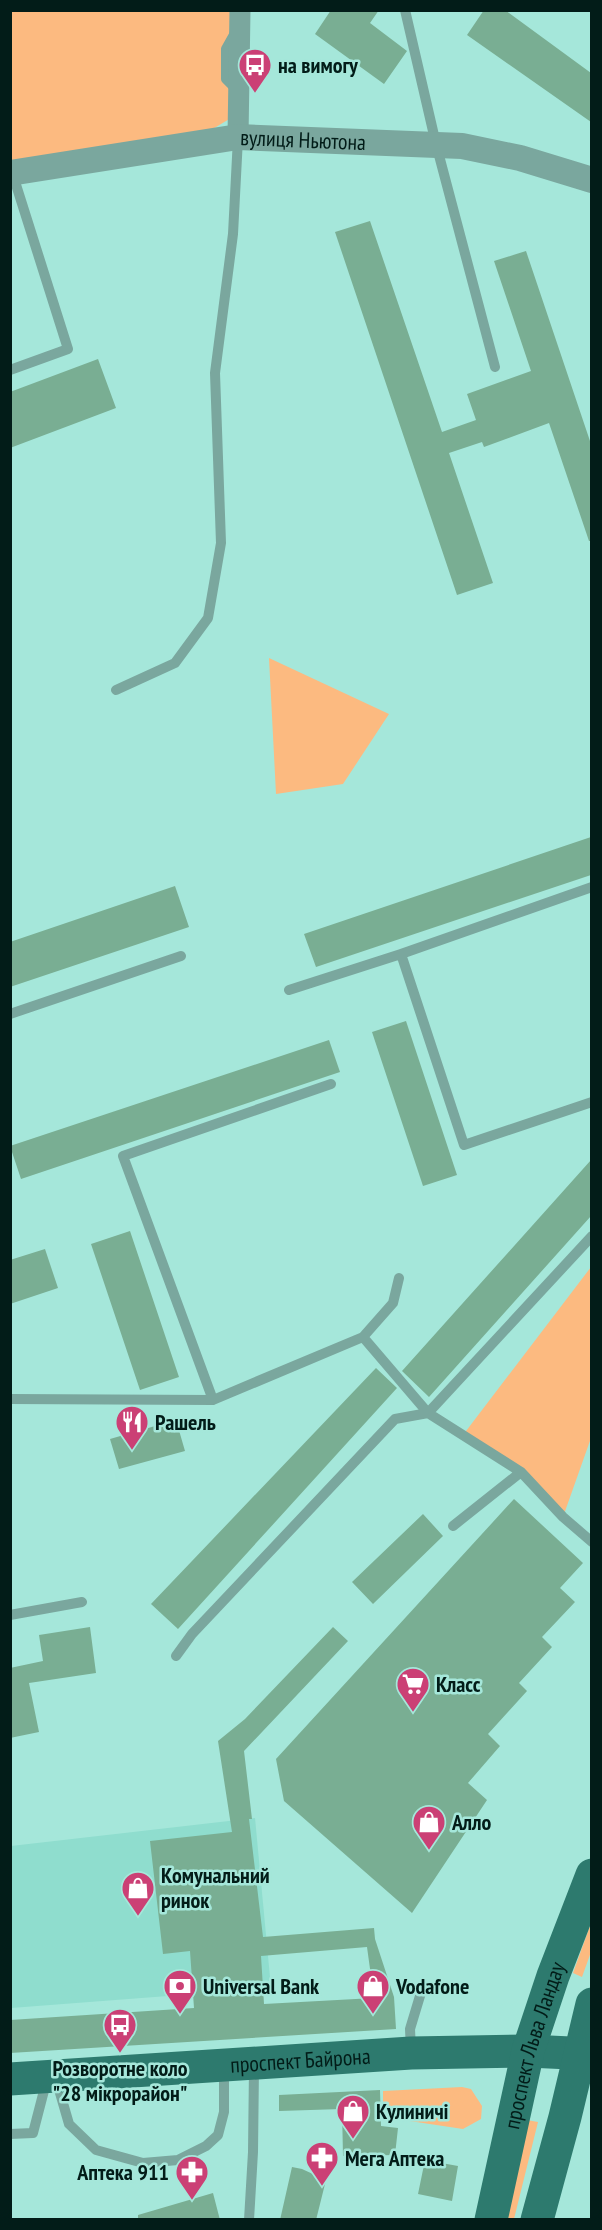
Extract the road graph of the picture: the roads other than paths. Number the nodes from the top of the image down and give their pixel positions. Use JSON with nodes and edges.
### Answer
{"nodes":[{"id":1,"x":405,"y":10,"type":"edge"},
{"id":2,"x":240,"y":17,"type":"edge"},
{"id":3,"x":238,"y":138,"type":"junction"},
{"id":4,"x":436,"y":144,"type":"junction"},
{"id":5,"x":11,"y":172,"type":"edge"},
{"id":6,"x":591,"y":180,"type":"edge"},
{"id":7,"x":495,"y":367,"type":"dead end"},
{"id":8,"x":10,"y":370,"type":"edge"},
{"id":9,"x":116,"y":690,"type":"dead end"},
{"id":10,"x":591,"y":887,"type":"edge"},
{"id":11,"x":401,"y":954,"type":"junction"},
{"id":12,"x":181,"y":956,"type":"dead end"},
{"id":13,"x":289,"y":990,"type":"dead end"},
{"id":14,"x":10,"y":1014,"type":"edge"},
{"id":15,"x":331,"y":1084,"type":"dead end"},
{"id":16,"x":591,"y":1102,"type":"edge"},
{"id":17,"x":591,"y":1236,"type":"edge"},
{"id":18,"x":399,"y":1278,"type":"dead end"},
{"id":19,"x":363,"y":1337,"type":"junction"},
{"id":20,"x":10,"y":1399,"type":"edge"},
{"id":21,"x":213,"y":1400,"type":"junction"},
{"id":22,"x":428,"y":1413,"type":"junction"},
{"id":23,"x":520,"y":1472,"type":"junction"},
{"id":24,"x":453,"y":1526,"type":"dead end"},
{"id":25,"x":591,"y":1542,"type":"edge"},
{"id":26,"x":81,"y":1602,"type":"dead end"},
{"id":27,"x":10,"y":1615,"type":"edge"},
{"id":28,"x":176,"y":1656,"type":"dead end"},
{"id":29,"x":591,"y":1875,"type":"edge"},
{"id":30,"x":423,"y":1986,"type":"dead end"},
{"id":31,"x":591,"y":2004,"type":"edge"},
{"id":32,"x":528,"y":2051,"type":"junction"},
{"id":33,"x":411,"y":2053,"type":"junction"},
{"id":34,"x":586,"y":2054,"type":"edge"},
{"id":35,"x":239,"y":2065,"type":"junction"},
{"id":36,"x":51,"y":2077,"type":"junction"},
{"id":37,"x":10,"y":2079,"type":"edge"},
{"id":38,"x":10,"y":2134,"type":"edge"},
{"id":39,"x":249,"y":2220,"type":"edge"},
{"id":40,"x":491,"y":2220,"type":"edge"},
{"id":41,"x":537,"y":2220,"type":"edge"}],
"edges":[{"from":1,"to":4,"type":"lane"},
{"from":2,"to":3,"type":"street"},
{"from":3,"to":4,"type":"street","name":"вулиця Ньютона"},
{"from":3,"to":5,"type":"street","name":"вулиця Ньютона"},
{"from":3,"to":9,"type":"lane"},
{"from":4,"to":6,"type":"street","name":"вулиця Ньютона"},
{"from":4,"to":7,"type":"lane"},
{"from":5,"to":8,"type":"lane"},
{"from":10,"to":11,"type":"lane"},
{"from":11,"to":13,"type":"lane"},
{"from":11,"to":16,"type":"lane"},
{"from":12,"to":14,"type":"lane"},
{"from":15,"to":21,"type":"lane"},
{"from":17,"to":22,"type":"lane"},
{"from":18,"to":19,"type":"lane"},
{"from":19,"to":21,"type":"lane"},
{"from":19,"to":22,"type":"lane"},
{"from":20,"to":21,"type":"lane"},
{"from":22,"to":23,"type":"lane"},
{"from":22,"to":28,"type":"lane"},
{"from":23,"to":24,"type":"lane"},
{"from":23,"to":25,"type":"lane"},
{"from":26,"to":27,"type":"lane"},
{"from":29,"to":32,"type":"main road","name":"проспект Льва Ландау"},
{"from":30,"to":33,"type":"lane"},
{"from":31,"to":34,"type":"main road","name":"проспект Льва Ландау"},
{"from":32,"to":33,"type":"main road","name":"проспект Байрона"},
{"from":32,"to":34,"type":"main road","name":"проспект Байрона"},
{"from":32,"to":40,"type":"main road","name":"проспект Льва Ландау"},
{"from":33,"to":35,"type":"main road","name":"проспект Байрона"},
{"from":34,"to":41,"type":"main road","name":"проспект Льва Ландау"},
{"from":35,"to":36,"type":"main road","name":"проспект Байрона"},
{"from":35,"to":36,"type":"lane"},
{"from":35,"to":39,"type":"lane"},
{"from":36,"to":37,"type":"main road","name":"проспект Байрона"},
{"from":36,"to":38,"type":"lane"}]}
